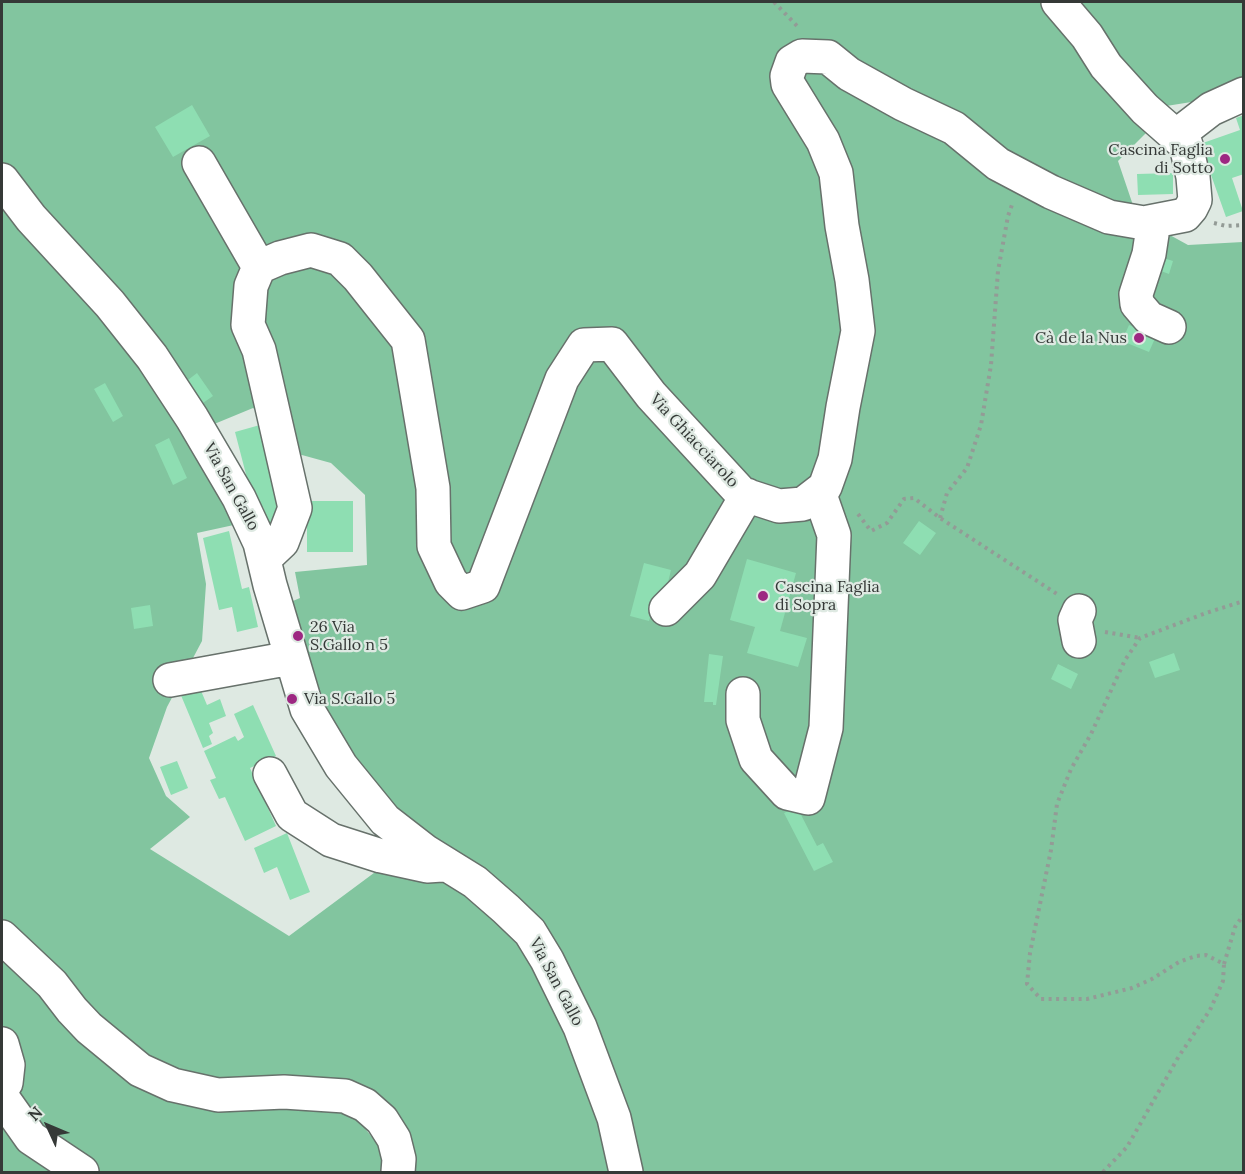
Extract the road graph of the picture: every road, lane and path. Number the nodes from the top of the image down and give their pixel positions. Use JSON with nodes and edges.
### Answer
{"nodes":[{"id":1,"x":1058,"y":2,"type":"edge"},
{"id":2,"x":1236,"y":97,"type":"edge"},
{"id":3,"x":1182,"y":143,"type":"junction"},
{"id":4,"x":199,"y":163,"type":"dead end"},
{"id":5,"x":1022,"y":177,"type":"junction"},
{"id":6,"x":2,"y":180,"type":"edge"},
{"id":7,"x":1154,"y":221,"type":"junction"},
{"id":8,"x":259,"y":267,"type":"junction"},
{"id":9,"x":1169,"y":327,"type":"dead end"},
{"id":10,"x":819,"y":492,"type":"junction"},
{"id":11,"x":747,"y":495,"type":"junction"},
{"id":12,"x":857,"y":513,"type":"dead end"},
{"id":13,"x":940,"y":518,"type":"junction"},
{"id":14,"x":260,"y":546,"type":"junction"},
{"id":15,"x":1244,"y":601,"type":"edge"},
{"id":16,"x":666,"y":609,"type":"dead end"},
{"id":17,"x":267,"y":621,"type":"dead end"},
{"id":18,"x":1140,"y":638,"type":"junction"},
{"id":19,"x":291,"y":658,"type":"junction"},
{"id":20,"x":170,"y":680,"type":"dead end"},
{"id":21,"x":743,"y":694,"type":"dead end"},
{"id":22,"x":270,"y":774,"type":"dead end"},
{"id":23,"x":446,"y":864,"type":"junction"},
{"id":24,"x":1244,"y":914,"type":"edge"},
{"id":25,"x":2,"y":937,"type":"edge"},
{"id":26,"x":2,"y":960,"type":"edge"},
{"id":27,"x":1224,"y":964,"type":"junction"},
{"id":28,"x":72,"y":1010,"type":"junction"},
{"id":29,"x":2,"y":1044,"type":"edge"},
{"id":30,"x":2,"y":1088,"type":"edge"},
{"id":31,"x":2,"y":1097,"type":"edge"},
{"id":32,"x":82,"y":1173,"type":"edge"},
{"id":33,"x":398,"y":1173,"type":"edge"},
{"id":34,"x":626,"y":1173,"type":"edge"},
{"id":35,"x":1103,"y":1173,"type":"edge"}],
"edges":[{"from":1,"to":3,"type":"street"},
{"from":2,"to":3,"type":"street"},
{"from":3,"to":7,"type":"street"},
{"from":4,"to":8,"type":"street"},
{"from":5,"to":7,"type":"street"},
{"from":5,"to":10,"type":"street"},
{"from":5,"to":13,"type":"path"},
{"from":6,"to":14,"type":"street","name":"Via San Gallo"},
{"from":7,"to":9,"type":"street"},
{"from":8,"to":11,"type":"street","name":"Via Ghiacciarolo"},
{"from":8,"to":14,"type":"street"},
{"from":10,"to":11,"type":"street","name":"Via Ghiacciarolo"},
{"from":10,"to":21,"type":"street"},
{"from":11,"to":16,"type":"street"},
{"from":12,"to":13,"type":"path"},
{"from":13,"to":18,"type":"path"},
{"from":14,"to":17,"type":"street"},
{"from":14,"to":19,"type":"street","name":"Via San Gallo"},
{"from":15,"to":18,"type":"path"},
{"from":18,"to":27,"type":"path"},
{"from":19,"to":20,"type":"street"},
{"from":19,"to":23,"type":"street","name":"Via San Gallo"},
{"from":22,"to":23,"type":"street"},
{"from":23,"to":34,"type":"street","name":"Via San Gallo"},
{"from":24,"to":27,"type":"path"},
{"from":25,"to":28,"type":"street"},
{"from":26,"to":28,"type":"street"},
{"from":27,"to":35,"type":"path"},
{"from":28,"to":33,"type":"street"},
{"from":29,"to":30,"type":"street"},
{"from":31,"to":32,"type":"street"}]}
